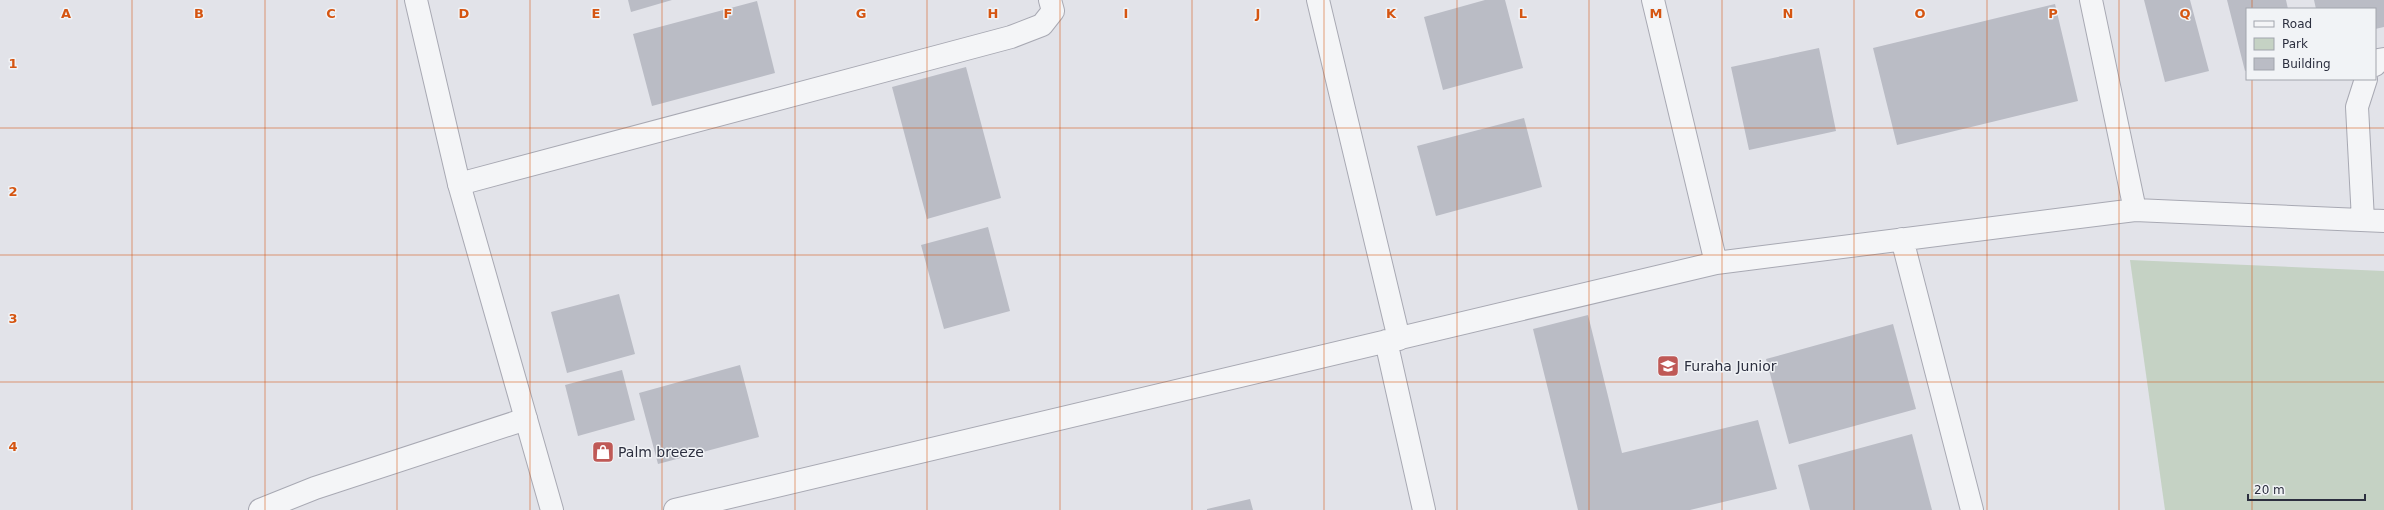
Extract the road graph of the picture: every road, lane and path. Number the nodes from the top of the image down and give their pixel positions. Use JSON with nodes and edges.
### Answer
{"nodes":[{"id":1,"x":416,"y":0,"type":"edge"},
{"id":2,"x":1050,"y":0,"type":"edge"},
{"id":3,"x":1318,"y":0,"type":"edge"},
{"id":4,"x":1653,"y":0,"type":"edge"},
{"id":5,"x":2091,"y":0,"type":"edge"},
{"id":6,"x":2366,"y":80,"type":"edge"},
{"id":7,"x":458,"y":184,"type":"junction"},
{"id":8,"x":2135,"y":210,"type":"junction"},
{"id":9,"x":2374,"y":220,"type":"edge"},
{"id":10,"x":1902,"y":239,"type":"junction"},
{"id":11,"x":1716,"y":263,"type":"junction"},
{"id":12,"x":1393,"y":340,"type":"junction"},
{"id":13,"x":526,"y":419,"type":"junction"},
{"id":14,"x":260,"y":510,"type":"edge"},
{"id":15,"x":552,"y":510,"type":"edge"},
{"id":16,"x":675,"y":510,"type":"edge"},
{"id":17,"x":1424,"y":510,"type":"edge"},
{"id":18,"x":1972,"y":510,"type":"edge"}],
"edges":[{"from":1,"to":7,"type":"street"},
{"from":2,"to":7,"type":"street"},
{"from":3,"to":12,"type":"street"},
{"from":4,"to":11,"type":"street"},
{"from":5,"to":8,"type":"street"},
{"from":6,"to":9,"type":"street"},
{"from":7,"to":13,"type":"street"},
{"from":8,"to":9,"type":"street"},
{"from":8,"to":10,"type":"street"},
{"from":10,"to":11,"type":"street"},
{"from":10,"to":18,"type":"street"},
{"from":11,"to":12,"type":"street"},
{"from":12,"to":16,"type":"street"},
{"from":12,"to":17,"type":"street"},
{"from":13,"to":14,"type":"street"},
{"from":13,"to":15,"type":"street"}]}
